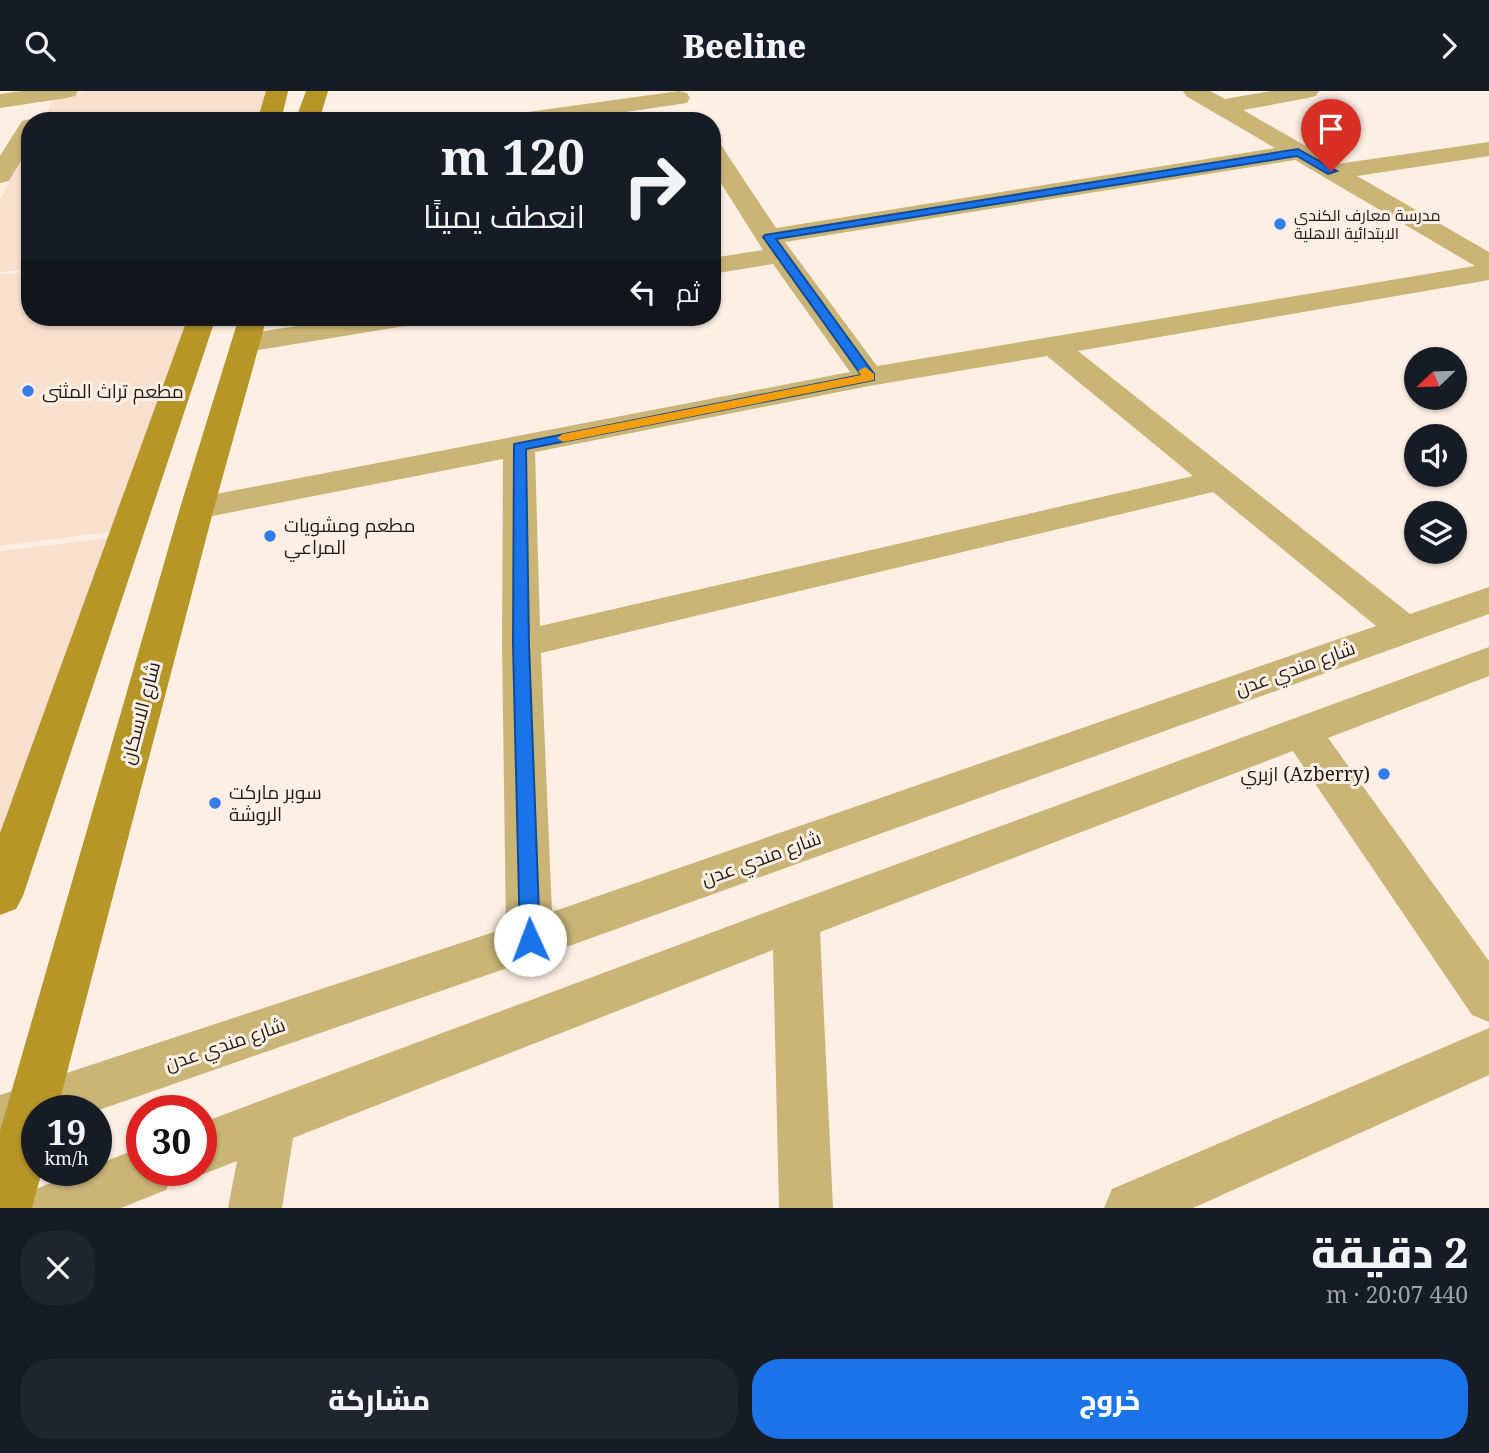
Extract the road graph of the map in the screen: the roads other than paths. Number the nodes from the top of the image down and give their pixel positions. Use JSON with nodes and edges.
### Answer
{"nodes":[{"id":1,"x":277,"y":91,"type":"edge"},
{"id":2,"x":317,"y":91,"type":"edge"},
{"id":3,"x":1194,"y":91,"type":"edge"},
{"id":4,"x":1308,"y":91,"type":"edge"},
{"id":5,"x":56,"y":92,"type":"edge"},
{"id":6,"x":677,"y":95,"type":"edge"},
{"id":7,"x":0,"y":101,"type":"edge"},
{"id":8,"x":1221,"y":107,"type":"junction"},
{"id":9,"x":40,"y":112,"type":"edge"},
{"id":10,"x":271,"y":112,"type":"edge"},
{"id":11,"x":310,"y":112,"type":"edge"},
{"id":12,"x":571,"y":112,"type":"edge"},
{"id":13,"x":687,"y":112,"type":"edge"},
{"id":14,"x":21,"y":141,"type":"edge"},
{"id":15,"x":1489,"y":149,"type":"edge"},
{"id":16,"x":1298,"y":152,"type":"junction"},
{"id":17,"x":721,"y":164,"type":"edge"},
{"id":18,"x":1331,"y":171,"type":"junction"},
{"id":19,"x":0,"y":176,"type":"edge"},
{"id":20,"x":775,"y":246,"type":"junction"},
{"id":21,"x":721,"y":263,"type":"edge"},
{"id":22,"x":1489,"y":263,"type":"edge"},
{"id":23,"x":1489,"y":272,"type":"edge"},
{"id":24,"x":199,"y":326,"type":"edge"},
{"id":25,"x":298,"y":326,"type":"edge"},
{"id":26,"x":250,"y":330,"type":"edge"},
{"id":27,"x":1052,"y":345,"type":"junction"},
{"id":28,"x":869,"y":377,"type":"junction"},
{"id":29,"x":519,"y":446,"type":"junction"},
{"id":30,"x":1219,"y":480,"type":"junction"},
{"id":31,"x":197,"y":508,"type":"junction"},
{"id":32,"x":1489,"y":600,"type":"edge"},
{"id":33,"x":1404,"y":629,"type":"junction"},
{"id":34,"x":521,"y":644,"type":"junction"},
{"id":35,"x":1489,"y":661,"type":"edge"},
{"id":36,"x":1302,"y":732,"type":"junction"},
{"id":37,"x":0,"y":896,"type":"edge"},
{"id":38,"x":796,"y":921,"type":"junction"},
{"id":39,"x":530,"y":940,"type":"junction"},
{"id":40,"x":1489,"y":1000,"type":"edge"},
{"id":41,"x":1489,"y":1051,"type":"edge"},
{"id":42,"x":16,"y":1115,"type":"edge"},
{"id":43,"x":270,"y":1121,"type":"junction"},
{"id":44,"x":217,"y":1143,"type":"edge"},
{"id":45,"x":126,"y":1180,"type":"edge"},
{"id":46,"x":5,"y":1208,"type":"edge"},
{"id":47,"x":55,"y":1208,"type":"edge"},
{"id":48,"x":255,"y":1208,"type":"edge"},
{"id":49,"x":806,"y":1208,"type":"edge"},
{"id":50,"x":1131,"y":1208,"type":"edge"}],
"edges":[{"from":1,"to":10,"type":"main road"},
{"from":2,"to":11,"type":"main road"},
{"from":3,"to":8,"type":"street"},
{"from":4,"to":8,"type":"street"},
{"from":5,"to":7,"type":"street"},
{"from":5,"to":9,"type":"street"},
{"from":6,"to":12,"type":"street"},
{"from":6,"to":13,"type":"street"},
{"from":8,"to":16,"type":"street"},
{"from":14,"to":19,"type":"street"},
{"from":15,"to":18,"type":"street"},
{"from":16,"to":18,"type":"street"},
{"from":16,"to":20,"type":"street"},
{"from":17,"to":20,"type":"street"},
{"from":18,"to":22,"type":"street"},
{"from":20,"to":21,"type":"street"},
{"from":20,"to":28,"type":"street"},
{"from":23,"to":27,"type":"street"},
{"from":24,"to":37,"type":"main road"},
{"from":25,"to":26,"type":"street"},
{"from":26,"to":31,"type":"main road","name":"شارع الاسكان"},
{"from":27,"to":28,"type":"street"},
{"from":27,"to":30,"type":"street"},
{"from":28,"to":29,"type":"street"},
{"from":29,"to":31,"type":"street"},
{"from":29,"to":34,"type":"street"},
{"from":30,"to":33,"type":"street"},
{"from":30,"to":34,"type":"street"},
{"from":31,"to":42,"type":"main road","name":"شارع الاسكان"},
{"from":32,"to":33,"type":"street","name":"شارع مندي عدن"},
{"from":33,"to":39,"type":"street","name":"شارع مندي عدن"},
{"from":34,"to":39,"type":"street"},
{"from":35,"to":36,"type":"street"},
{"from":36,"to":38,"type":"street"},
{"from":36,"to":40,"type":"street"},
{"from":38,"to":43,"type":"street"},
{"from":38,"to":49,"type":"street"},
{"from":39,"to":42,"type":"street","name":"شارع مندي عدن"},
{"from":41,"to":50,"type":"street"},
{"from":42,"to":46,"type":"main road","name":"شارع الاسكان"},
{"from":43,"to":44,"type":"street"},
{"from":43,"to":48,"type":"street"},
{"from":45,"to":47,"type":"street"}]}
